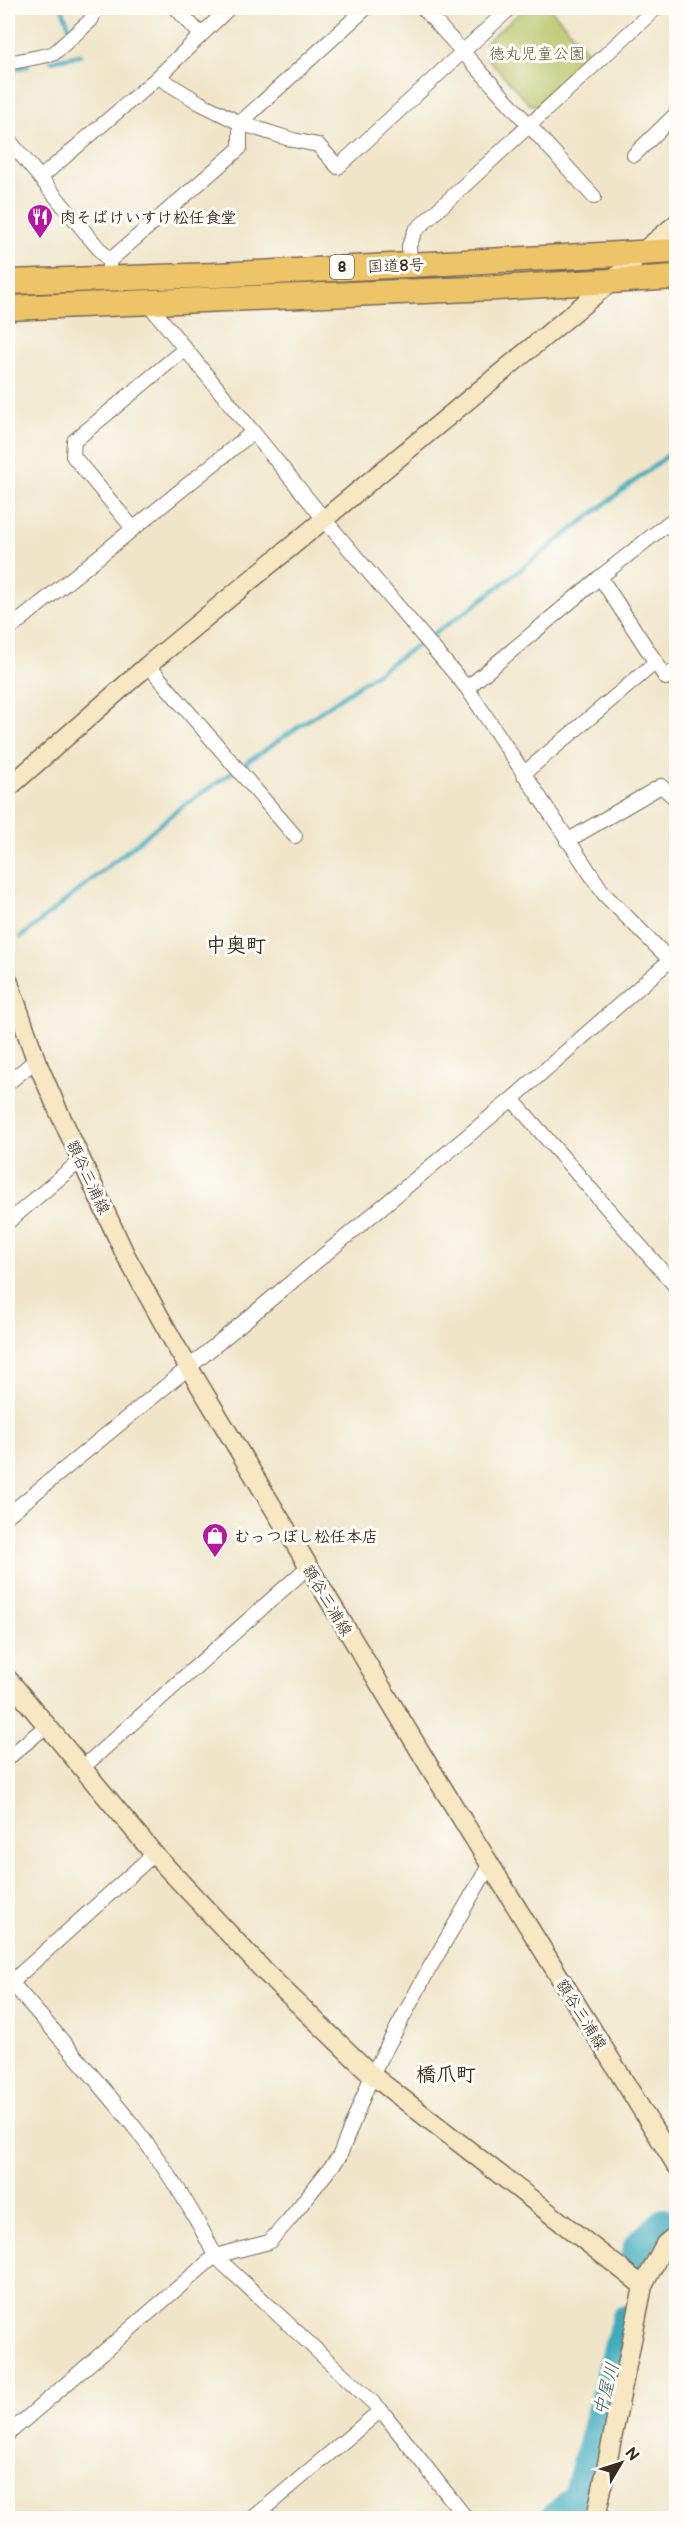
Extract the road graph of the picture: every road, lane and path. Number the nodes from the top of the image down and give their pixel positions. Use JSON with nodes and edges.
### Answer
{"nodes":[{"id":1,"x":96,"y":8,"type":"edge"},
{"id":2,"x":176,"y":8,"type":"edge"},
{"id":3,"x":229,"y":8,"type":"edge"},
{"id":4,"x":366,"y":8,"type":"edge"},
{"id":5,"x":423,"y":8,"type":"edge"},
{"id":6,"x":510,"y":8,"type":"edge"},
{"id":7,"x":656,"y":8,"type":"edge"},
{"id":8,"x":201,"y":35,"type":"junction"},
{"id":9,"x":462,"y":51,"type":"junction"},
{"id":10,"x":8,"y":63,"type":"edge"},
{"id":11,"x":158,"y":77,"type":"junction"},
{"id":12,"x":676,"y":114,"type":"edge"},
{"id":13,"x":240,"y":123,"type":"junction"},
{"id":14,"x":529,"y":124,"type":"junction"},
{"id":15,"x":8,"y":139,"type":"edge"},
{"id":16,"x":634,"y":155,"type":"dead end"},
{"id":17,"x":40,"y":178,"type":"junction"},
{"id":18,"x":594,"y":197,"type":"dead end"},
{"id":19,"x":676,"y":224,"type":"edge"},
{"id":20,"x":676,"y":251,"type":"edge"},
{"id":21,"x":641,"y":253,"type":"junction"},
{"id":22,"x":410,"y":264,"type":"junction"},
{"id":23,"x":109,"y":270,"type":"junction"},
{"id":24,"x":676,"y":278,"type":"edge"},
{"id":25,"x":613,"y":280,"type":"junction"},
{"id":26,"x":8,"y":282,"type":"edge"},
{"id":27,"x":147,"y":302,"type":"junction"},
{"id":28,"x":8,"y":308,"type":"edge"},
{"id":29,"x":184,"y":349,"type":"junction"},
{"id":30,"x":253,"y":432,"type":"junction"},
{"id":31,"x":676,"y":517,"type":"edge"},
{"id":32,"x":324,"y":519,"type":"junction"},
{"id":33,"x":132,"y":527,"type":"junction"},
{"id":34,"x":600,"y":577,"type":"junction"},
{"id":35,"x":8,"y":630,"type":"edge"},
{"id":36,"x":656,"y":662,"type":"junction"},
{"id":37,"x":148,"y":665,"type":"junction"},
{"id":38,"x":676,"y":669,"type":"edge"},
{"id":39,"x":467,"y":688,"type":"junction"},
{"id":40,"x":523,"y":774,"type":"junction"},
{"id":41,"x":8,"y":788,"type":"edge"},
{"id":42,"x":676,"y":799,"type":"edge"},
{"id":43,"x":295,"y":836,"type":"dead end"},
{"id":44,"x":567,"y":841,"type":"junction"},
{"id":45,"x":673,"y":958,"type":"edge"},
{"id":46,"x":8,"y":980,"type":"edge"},
{"id":47,"x":36,"y":1060,"type":"junction"},
{"id":48,"x":8,"y":1083,"type":"edge"},
{"id":49,"x":512,"y":1099,"type":"junction"},
{"id":50,"x":81,"y":1160,"type":"junction"},
{"id":51,"x":8,"y":1222,"type":"edge"},
{"id":52,"x":676,"y":1287,"type":"edge"},
{"id":53,"x":188,"y":1368,"type":"junction"},
{"id":54,"x":8,"y":1515,"type":"edge"},
{"id":55,"x":308,"y":1568,"type":"junction"},
{"id":56,"x":8,"y":1679,"type":"edge"},
{"id":57,"x":45,"y":1727,"type":"junction"},
{"id":58,"x":8,"y":1758,"type":"edge"},
{"id":59,"x":81,"y":1769,"type":"junction"},
{"id":60,"x":154,"y":1854,"type":"junction"},
{"id":61,"x":490,"y":1864,"type":"junction"},
{"id":62,"x":9,"y":1983,"type":"edge"},
{"id":63,"x":372,"y":2075,"type":"junction"},
{"id":64,"x":676,"y":2165,"type":"edge"},
{"id":65,"x":676,"y":2235,"type":"edge"},
{"id":66,"x":215,"y":2256,"type":"junction"},
{"id":67,"x":643,"y":2286,"type":"junction"},
{"id":68,"x":381,"y":2410,"type":"junction"},
{"id":69,"x":8,"y":2434,"type":"edge"},
{"id":70,"x":253,"y":2518,"type":"edge"},
{"id":71,"x":466,"y":2518,"type":"edge"},
{"id":72,"x":596,"y":2518,"type":"edge"}],
"edges":[{"from":1,"to":10,"type":"street"},
{"from":2,"to":8,"type":"street"},
{"from":3,"to":8,"type":"street"},
{"from":4,"to":13,"type":"street"},
{"from":5,"to":9,"type":"street"},
{"from":6,"to":9,"type":"street"},
{"from":7,"to":14,"type":"street"},
{"from":8,"to":11,"type":"street"},
{"from":9,"to":13,"type":"street"},
{"from":9,"to":14,"type":"street"},
{"from":11,"to":13,"type":"street"},
{"from":11,"to":17,"type":"street"},
{"from":12,"to":16,"type":"street"},
{"from":13,"to":23,"type":"street"},
{"from":14,"to":18,"type":"street"},
{"from":14,"to":22,"type":"street"},
{"from":15,"to":17,"type":"street"},
{"from":17,"to":23,"type":"street"},
{"from":19,"to":21,"type":"street"},
{"from":20,"to":21,"type":"highway","name":"国道8号","number":"8"},
{"from":21,"to":22,"type":"highway","name":"国道8号","number":"8"},
{"from":21,"to":25,"type":"street"},
{"from":22,"to":23,"type":"highway","name":"国道8号","number":"8"},
{"from":23,"to":26,"type":"highway","name":"国道8号","number":"8"},
{"from":24,"to":25,"type":"highway","name":"国道8号","number":"8"},
{"from":25,"to":27,"type":"highway","name":"国道8号","number":"8"},
{"from":25,"to":32,"type":"street"},
{"from":27,"to":28,"type":"highway","name":"国道8号","number":"8"},
{"from":27,"to":29,"type":"street"},
{"from":29,"to":30,"type":"street"},
{"from":29,"to":33,"type":"street"},
{"from":30,"to":32,"type":"street"},
{"from":30,"to":33,"type":"street"},
{"from":31,"to":34,"type":"street"},
{"from":32,"to":37,"type":"street"},
{"from":32,"to":39,"type":"street"},
{"from":33,"to":35,"type":"street"},
{"from":34,"to":36,"type":"street"},
{"from":34,"to":39,"type":"street"},
{"from":36,"to":38,"type":"street"},
{"from":36,"to":40,"type":"street"},
{"from":37,"to":41,"type":"street"},
{"from":37,"to":43,"type":"street"},
{"from":39,"to":40,"type":"street"},
{"from":40,"to":44,"type":"street"},
{"from":42,"to":44,"type":"street"},
{"from":44,"to":45,"type":"street"},
{"from":45,"to":49,"type":"street"},
{"from":46,"to":47,"type":"street","name":"額谷三浦線"},
{"from":47,"to":48,"type":"street"},
{"from":47,"to":50,"type":"street","name":"額谷三浦線"},
{"from":49,"to":52,"type":"street"},
{"from":49,"to":53,"type":"street"},
{"from":50,"to":51,"type":"street"},
{"from":50,"to":53,"type":"street","name":"額谷三浦線"},
{"from":53,"to":54,"type":"street"},
{"from":53,"to":55,"type":"street","name":"額谷三浦線"},
{"from":55,"to":59,"type":"street"},
{"from":55,"to":61,"type":"street","name":"額谷三浦線"},
{"from":56,"to":57,"type":"street"},
{"from":57,"to":58,"type":"street"},
{"from":57,"to":59,"type":"street"},
{"from":59,"to":60,"type":"street"},
{"from":60,"to":62,"type":"street"},
{"from":60,"to":63,"type":"street"},
{"from":61,"to":63,"type":"street"},
{"from":61,"to":64,"type":"street","name":"額谷三浦線"},
{"from":62,"to":66,"type":"street"},
{"from":63,"to":66,"type":"street"},
{"from":63,"to":67,"type":"street"},
{"from":65,"to":67,"type":"street"},
{"from":66,"to":68,"type":"street"},
{"from":66,"to":69,"type":"street"},
{"from":67,"to":72,"type":"street"},
{"from":68,"to":70,"type":"street"},
{"from":68,"to":71,"type":"street"}]}
